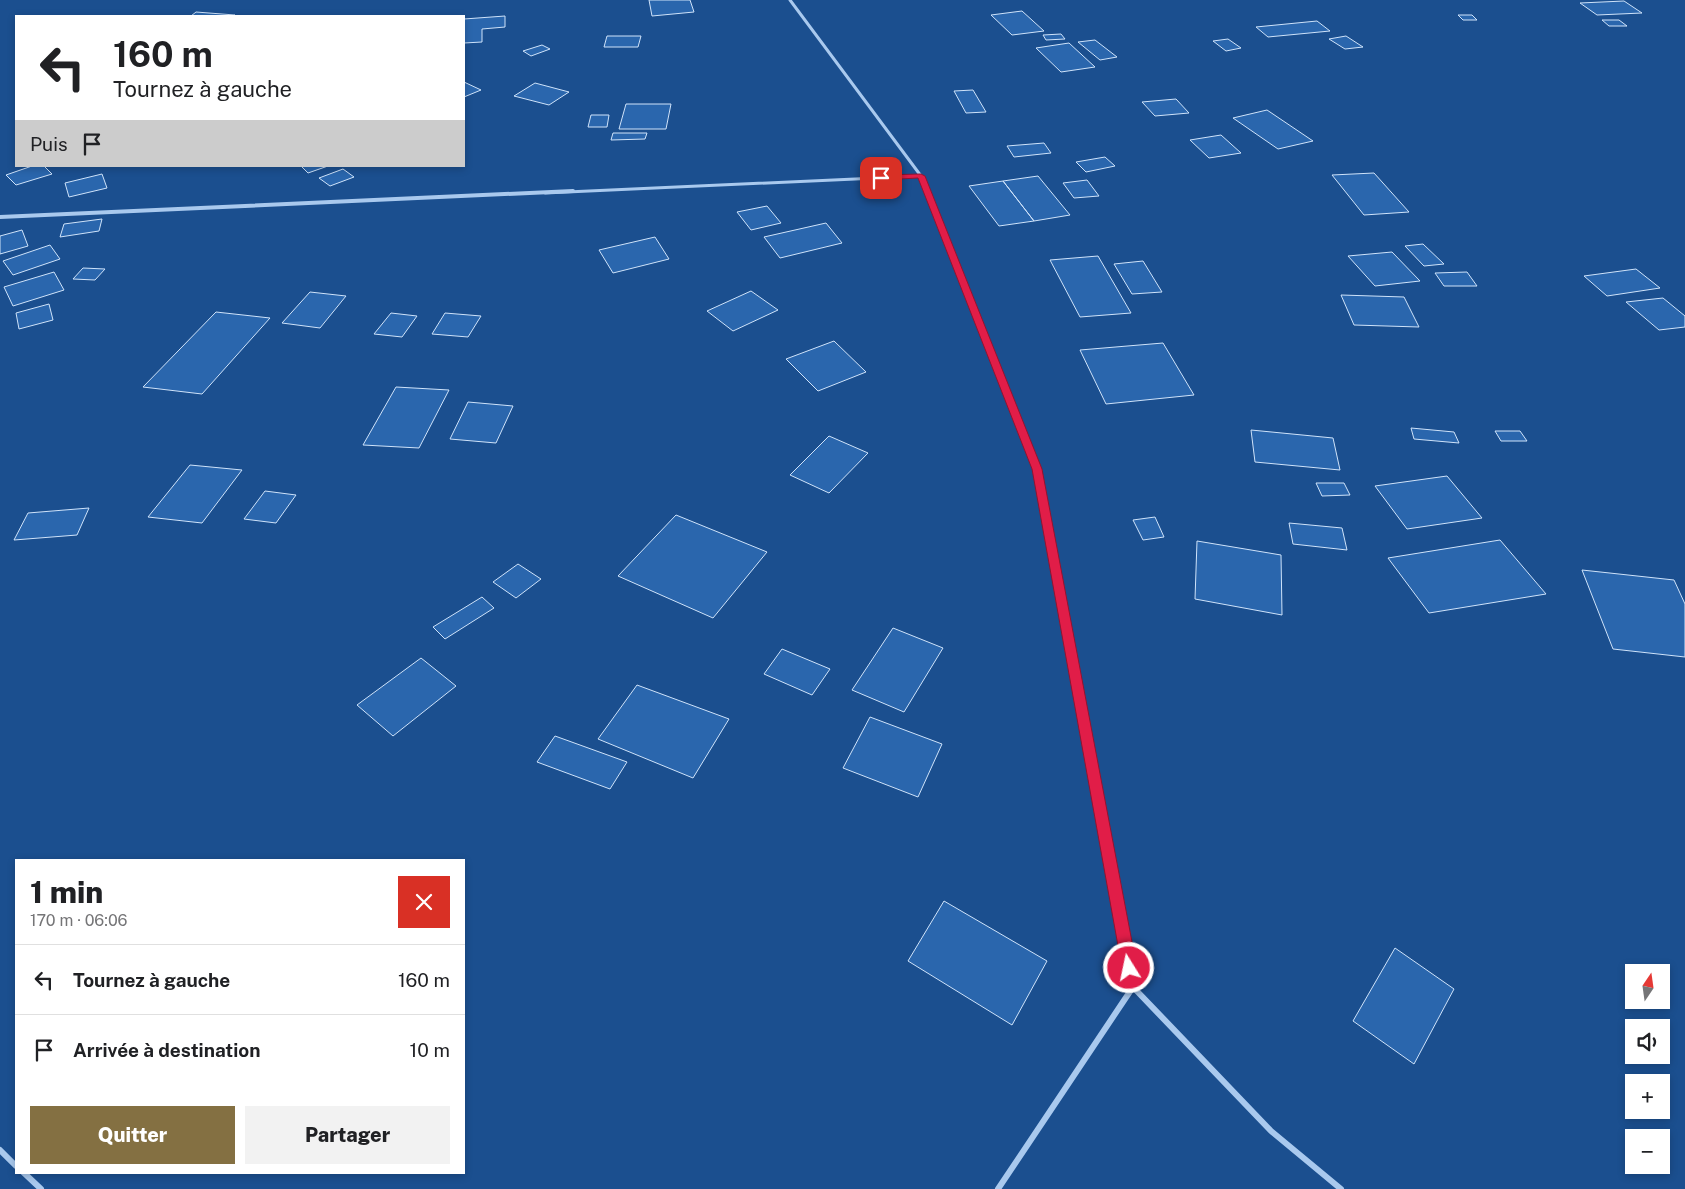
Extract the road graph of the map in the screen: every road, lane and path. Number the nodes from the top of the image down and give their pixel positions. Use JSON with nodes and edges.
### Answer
{"nodes":[{"id":1,"x":790,"y":0,"type":"edge"},
{"id":2,"x":921,"y":176,"type":"junction"},
{"id":3,"x":0,"y":217,"type":"edge"},
{"id":4,"x":1133,"y":987,"type":"junction"},
{"id":5,"x":0,"y":1150,"type":"edge"},
{"id":6,"x":15,"y":1165,"type":"edge"},
{"id":7,"x":25,"y":1174,"type":"edge"},
{"id":8,"x":41,"y":1189,"type":"edge"},
{"id":9,"x":998,"y":1189,"type":"edge"},
{"id":10,"x":1341,"y":1189,"type":"edge"}],
"edges":[{"from":1,"to":2,"type":"street"},
{"from":2,"to":3,"type":"street"},
{"from":2,"to":4,"type":"street"},
{"from":4,"to":9,"type":"street"},
{"from":4,"to":10,"type":"street"},
{"from":5,"to":6,"type":"street"},
{"from":7,"to":8,"type":"street"}]}
